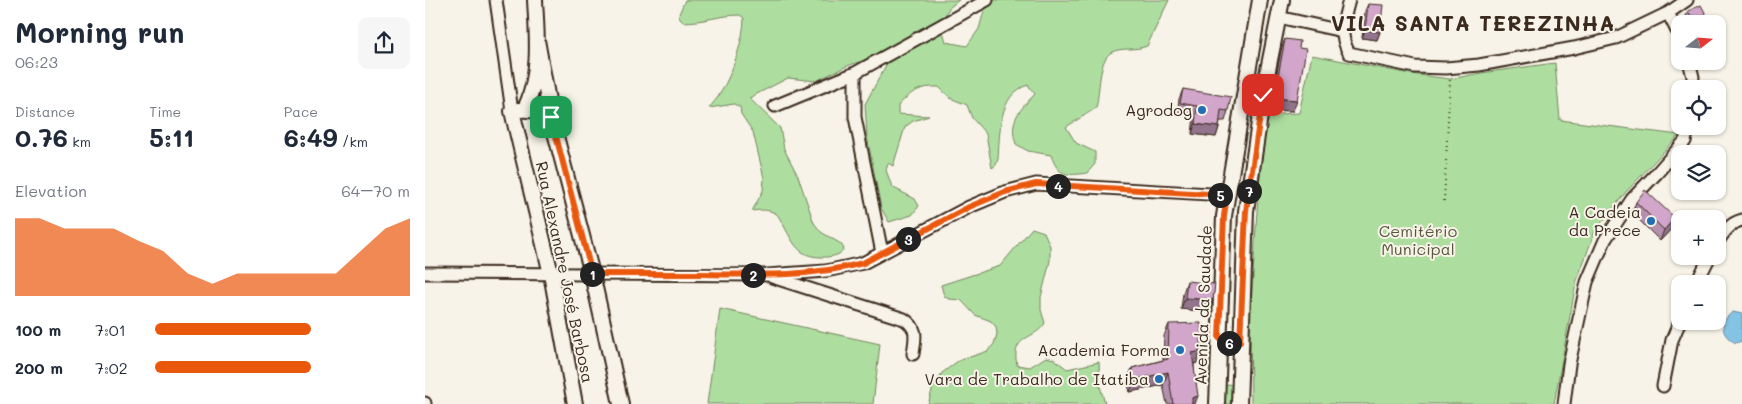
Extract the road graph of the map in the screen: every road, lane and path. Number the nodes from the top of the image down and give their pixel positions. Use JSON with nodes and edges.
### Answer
{"nodes":[{"id":1,"x":495,"y":0,"type":"edge"},
{"id":2,"x":535,"y":0,"type":"edge"},
{"id":3,"x":987,"y":0,"type":"edge"},
{"id":4,"x":1260,"y":0,"type":"edge"},
{"id":5,"x":1282,"y":0,"type":"edge"},
{"id":6,"x":1349,"y":0,"type":"edge"},
{"id":7,"x":1687,"y":0,"type":"edge"},
{"id":8,"x":1668,"y":13,"type":"junction"},
{"id":9,"x":1278,"y":17,"type":"junction"},
{"id":10,"x":1671,"y":19,"type":"edge"},
{"id":11,"x":1342,"y":31,"type":"junction"},
{"id":12,"x":537,"y":40,"type":"junction"},
{"id":13,"x":855,"y":73,"type":"junction"},
{"id":14,"x":1450,"y":79,"type":"dead end"},
{"id":15,"x":775,"y":106,"type":"dead end"},
{"id":16,"x":518,"y":110,"type":"junction"},
{"id":17,"x":551,"y":117,"type":"junction"},
{"id":18,"x":1687,"y":135,"type":"edge"},
{"id":19,"x":1227,"y":195,"type":"junction"},
{"id":20,"x":1444,"y":201,"type":"dead end"},
{"id":21,"x":1742,"y":220,"type":"edge"},
{"id":22,"x":1726,"y":230,"type":"edge"},
{"id":23,"x":882,"y":253,"type":"junction"},
{"id":24,"x":425,"y":273,"type":"edge"},
{"id":25,"x":551,"y":274,"type":"junction"},
{"id":26,"x":592,"y":274,"type":"junction"},
{"id":27,"x":767,"y":275,"type":"junction"},
{"id":28,"x":1676,"y":330,"type":"edge"},
{"id":29,"x":1219,"y":338,"type":"junction"},
{"id":30,"x":1240,"y":342,"type":"junction"},
{"id":31,"x":913,"y":354,"type":"dead end"},
{"id":32,"x":1217,"y":379,"type":"junction"},
{"id":33,"x":1239,"y":380,"type":"junction"},
{"id":34,"x":1663,"y":386,"type":"dead end"},
{"id":35,"x":575,"y":404,"type":"edge"},
{"id":36,"x":621,"y":404,"type":"edge"},
{"id":37,"x":1217,"y":404,"type":"edge"},
{"id":38,"x":1239,"y":404,"type":"edge"},
{"id":39,"x":1564,"y":404,"type":"edge"}],
"edges":[{"from":1,"to":16,"type":"street","name":"Rua Alexandre José Barbosa"},
{"from":2,"to":12,"type":"main road"},
{"from":3,"to":13,"type":"street"},
{"from":4,"to":19,"type":"main road","name":"Avenida da Saudade"},
{"from":5,"to":9,"type":"main road"},
{"from":6,"to":11,"type":"street"},
{"from":7,"to":8,"type":"street"},
{"from":8,"to":10,"type":"street"},
{"from":8,"to":11,"type":"street"},
{"from":9,"to":11,"type":"street"},
{"from":9,"to":30,"type":"main road"},
{"from":12,"to":16,"type":"main road"},
{"from":12,"to":17,"type":"main road"},
{"from":13,"to":15,"type":"street"},
{"from":13,"to":23,"type":"street"},
{"from":14,"to":20,"type":"path"},
{"from":16,"to":17,"type":"main road"},
{"from":16,"to":25,"type":"main road","name":"Rua Alexandre José Barbosa"},
{"from":17,"to":26,"type":"main road"},
{"from":18,"to":39,"type":"street"},
{"from":19,"to":23,"type":"street"},
{"from":19,"to":29,"type":"main road","name":"Avenida da Saudade"},
{"from":21,"to":22,"type":"street"},
{"from":23,"to":27,"type":"street"},
{"from":24,"to":25,"type":"street"},
{"from":25,"to":26,"type":"street"},
{"from":25,"to":35,"type":"main road","name":"Rua Alexandre José Barbosa"},
{"from":26,"to":27,"type":"street"},
{"from":26,"to":36,"type":"main road"},
{"from":27,"to":31,"type":"street"},
{"from":28,"to":34,"type":"street"},
{"from":29,"to":30,"type":"main road"},
{"from":29,"to":32,"type":"main road","name":"Avenida da Saudade"},
{"from":30,"to":33,"type":"main road"},
{"from":32,"to":33,"type":"main road"},
{"from":32,"to":37,"type":"main road","name":"Avenida da Saudade"},
{"from":33,"to":38,"type":"main road"}]}
